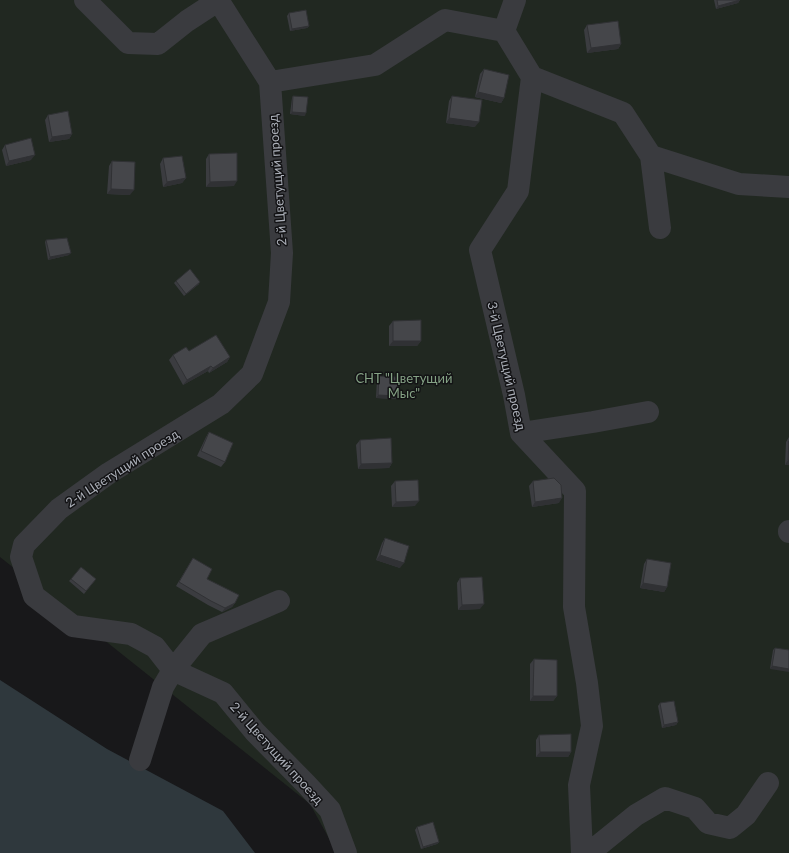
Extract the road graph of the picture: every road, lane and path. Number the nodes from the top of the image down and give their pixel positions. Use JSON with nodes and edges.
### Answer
{"nodes":[{"id":1,"x":85,"y":0,"type":"edge"},
{"id":2,"x":218,"y":0,"type":"edge"},
{"id":3,"x":515,"y":0,"type":"edge"},
{"id":4,"x":504,"y":31,"type":"junction"},
{"id":5,"x":532,"y":77,"type":"junction"},
{"id":6,"x":270,"y":82,"type":"junction"},
{"id":7,"x":651,"y":156,"type":"junction"},
{"id":8,"x":789,"y":187,"type":"edge"},
{"id":9,"x":660,"y":228,"type":"dead end"},
{"id":10,"x":648,"y":412,"type":"dead end"},
{"id":11,"x":521,"y":433,"type":"junction"},
{"id":12,"x":279,"y":601,"type":"dead end"},
{"id":13,"x":172,"y":670,"type":"junction"},
{"id":14,"x":140,"y":760,"type":"dead end"},
{"id":15,"x":768,"y":783,"type":"dead end"},
{"id":16,"x":346,"y":853,"type":"edge"},
{"id":17,"x":582,"y":853,"type":"edge"},
{"id":18,"x":589,"y":853,"type":"edge"}],
"edges":[{"from":1,"to":2,"type":"street"},
{"from":2,"to":6,"type":"street","name":"2-й Цветущий проезд"},
{"from":3,"to":4,"type":"street"},
{"from":4,"to":5,"type":"street"},
{"from":4,"to":6,"type":"street"},
{"from":5,"to":7,"type":"street"},
{"from":5,"to":11,"type":"street","name":"3-й Цветущий проезд"},
{"from":6,"to":13,"type":"street","name":"2-й Цветущий проезд"},
{"from":7,"to":8,"type":"street"},
{"from":7,"to":9,"type":"street"},
{"from":10,"to":11,"type":"street"},
{"from":11,"to":17,"type":"street","name":"3-й Цветущий проезд"},
{"from":12,"to":13,"type":"street"},
{"from":13,"to":14,"type":"street"},
{"from":13,"to":16,"type":"street","name":"2-й Цветущий проезд"},
{"from":15,"to":18,"type":"street"}]}
